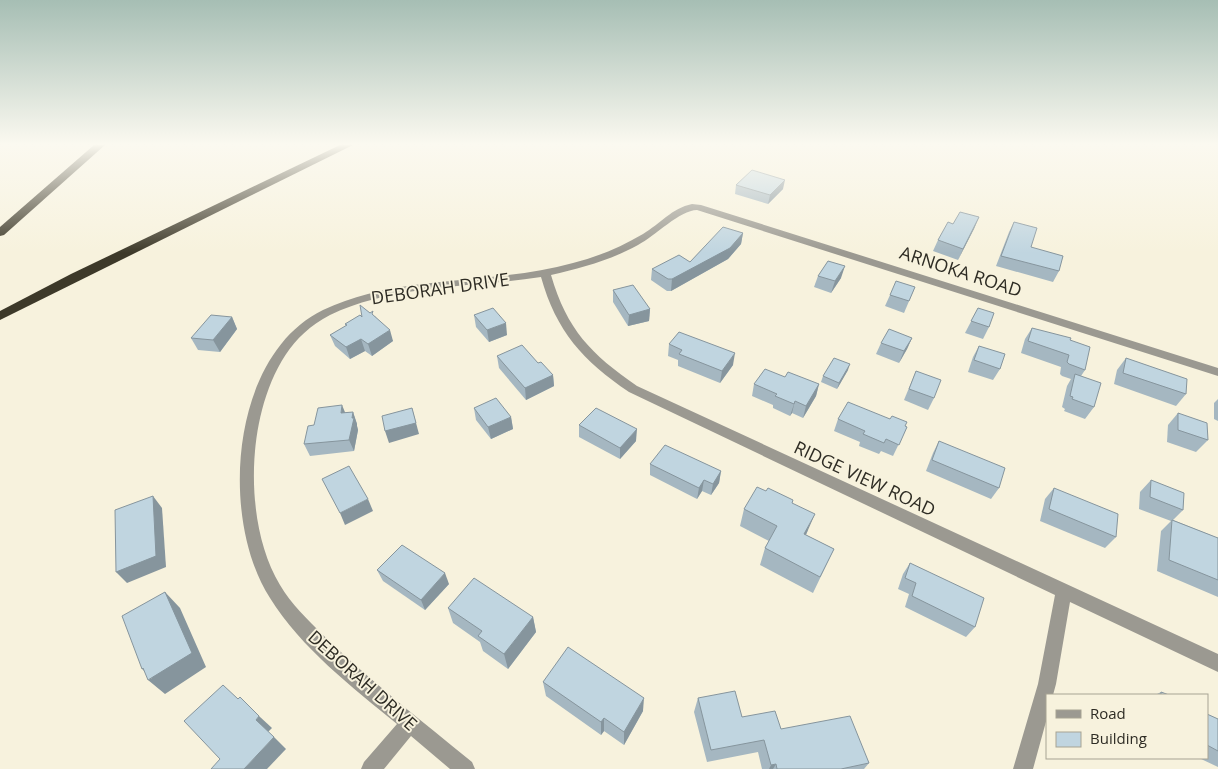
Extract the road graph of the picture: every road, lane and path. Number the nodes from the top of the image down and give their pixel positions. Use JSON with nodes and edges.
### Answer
{"nodes":[{"id":1,"x":59,"y":181,"type":"edge"},
{"id":2,"x":274,"y":181,"type":"edge"},
{"id":3,"x":692,"y":206,"type":"joint"},
{"id":4,"x":0,"y":233,"type":"edge"},
{"id":5,"x":545,"y":273,"type":"junction"},
{"id":6,"x":0,"y":316,"type":"edge"},
{"id":7,"x":1218,"y":372,"type":"edge"},
{"id":8,"x":1064,"y":590,"type":"junction"},
{"id":9,"x":1218,"y":663,"type":"edge"},
{"id":10,"x":410,"y":723,"type":"junction"},
{"id":11,"x":371,"y":769,"type":"edge"},
{"id":12,"x":464,"y":769,"type":"edge"},
{"id":13,"x":1022,"y":769,"type":"edge"}],
"edges":[{"from":1,"to":4,"type":"highway"},
{"from":2,"to":6,"type":"highway"},
{"from":3,"to":5,"type":"street","name":"DEBORAH DRIVE"},
{"from":3,"to":7,"type":"street","name":"ARNOKA ROAD"},
{"from":5,"to":8,"type":"street","name":"RIDGE VIEW ROAD"},
{"from":5,"to":10,"type":"street","name":"DEBORAH DRIVE"},
{"from":8,"to":9,"type":"street","name":"RIDGE VIEW ROAD"},
{"from":8,"to":13,"type":"street"},
{"from":10,"to":11,"type":"street"},
{"from":10,"to":12,"type":"street","name":"DEBORAH DRIVE"}]}
